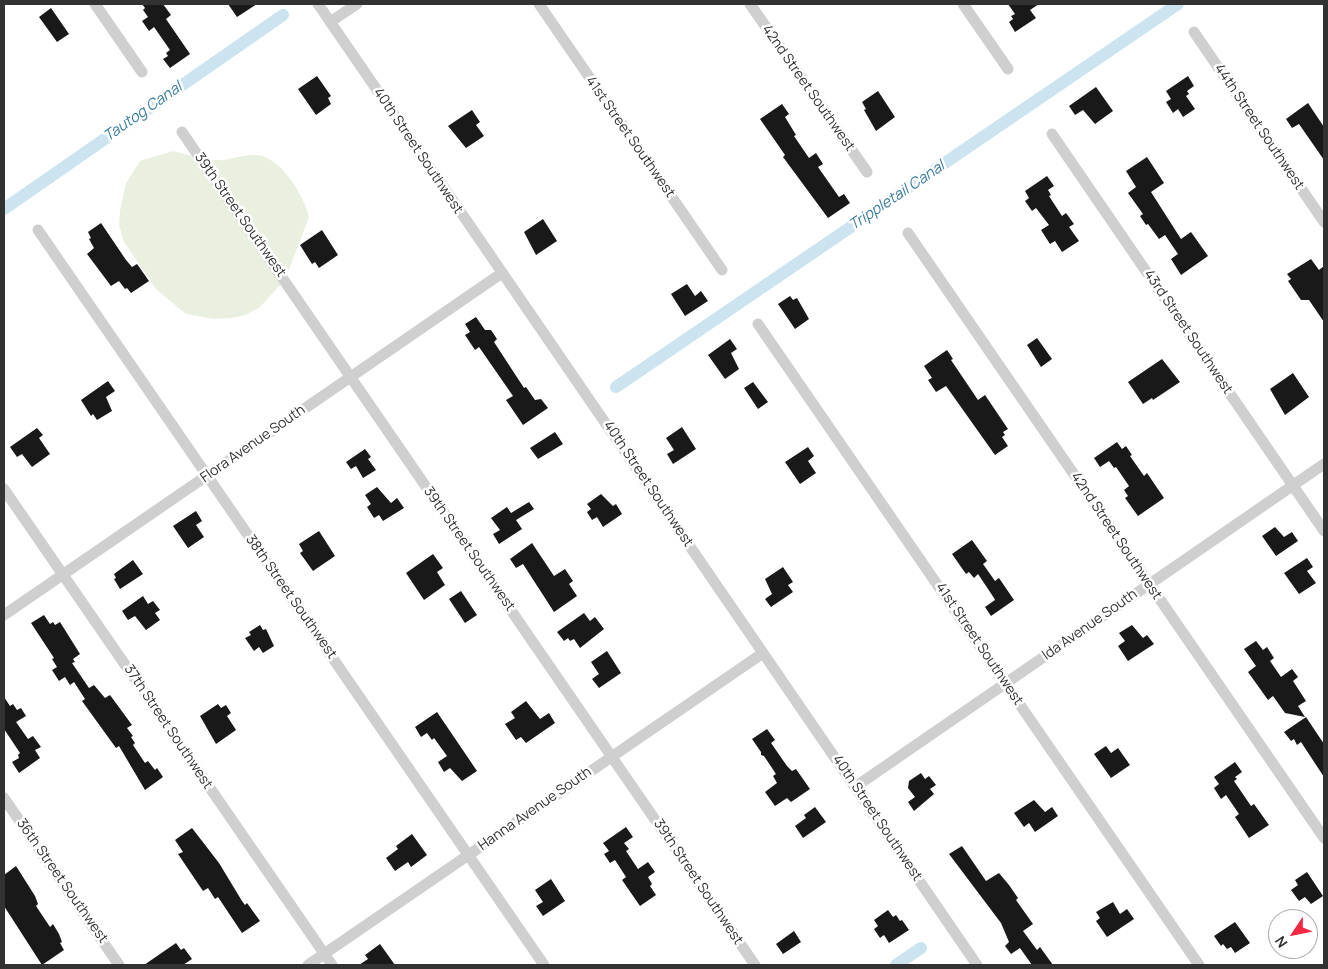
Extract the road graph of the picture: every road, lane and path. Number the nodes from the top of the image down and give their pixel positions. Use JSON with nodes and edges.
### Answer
{"nodes":[{"id":1,"x":95,"y":4,"type":"edge"},
{"id":2,"x":318,"y":4,"type":"edge"},
{"id":3,"x":357,"y":4,"type":"edge"},
{"id":4,"x":539,"y":4,"type":"edge"},
{"id":5,"x":750,"y":4,"type":"edge"},
{"id":6,"x":963,"y":4,"type":"edge"},
{"id":7,"x":330,"y":22,"type":"junction"},
{"id":8,"x":1194,"y":32,"type":"dead end"},
{"id":9,"x":1008,"y":69,"type":"dead end"},
{"id":10,"x":142,"y":72,"type":"dead end"},
{"id":11,"x":182,"y":132,"type":"dead end"},
{"id":12,"x":1052,"y":134,"type":"dead end"},
{"id":13,"x":866,"y":172,"type":"dead end"},
{"id":14,"x":1324,"y":222,"type":"edge"},
{"id":15,"x":38,"y":230,"type":"dead end"},
{"id":16,"x":908,"y":233,"type":"dead end"},
{"id":17,"x":722,"y":270,"type":"dead end"},
{"id":18,"x":502,"y":273,"type":"junction"},
{"id":19,"x":758,"y":324,"type":"dead end"},
{"id":20,"x":351,"y":377,"type":"junction"},
{"id":21,"x":1324,"y":464,"type":"edge"},
{"id":22,"x":206,"y":476,"type":"junction"},
{"id":23,"x":1293,"y":486,"type":"junction"},
{"id":24,"x":4,"y":489,"type":"edge"},
{"id":25,"x":1324,"y":530,"type":"edge"},
{"id":26,"x":64,"y":576,"type":"junction"},
{"id":27,"x":1149,"y":584,"type":"junction"},
{"id":28,"x":4,"y":615,"type":"edge"},
{"id":29,"x":762,"y":653,"type":"junction"},
{"id":30,"x":1006,"y":683,"type":"junction"},
{"id":31,"x":612,"y":756,"type":"junction"},
{"id":32,"x":855,"y":787,"type":"junction"},
{"id":33,"x":4,"y":798,"type":"edge"},
{"id":34,"x":1324,"y":838,"type":"edge"},
{"id":35,"x":469,"y":855,"type":"junction"},
{"id":36,"x":324,"y":954,"type":"junction"},
{"id":37,"x":119,"y":965,"type":"edge"},
{"id":38,"x":308,"y":965,"type":"edge"},
{"id":39,"x":332,"y":965,"type":"edge"},
{"id":40,"x":544,"y":965,"type":"edge"},
{"id":41,"x":755,"y":965,"type":"edge"},
{"id":42,"x":978,"y":965,"type":"edge"},
{"id":43,"x":1199,"y":965,"type":"edge"}],
"edges":[{"from":1,"to":10,"type":"street"},
{"from":2,"to":7,"type":"street","name":"40th Street Southwest"},
{"from":3,"to":7,"type":"street"},
{"from":4,"to":17,"type":"street","name":"41st Street Southwest"},
{"from":5,"to":13,"type":"street","name":"42nd Street Southwest"},
{"from":6,"to":9,"type":"street"},
{"from":7,"to":18,"type":"street","name":"40th Street Southwest"},
{"from":8,"to":14,"type":"street","name":"44th Street Southwest"},
{"from":11,"to":20,"type":"street","name":"39th Street Southwest"},
{"from":12,"to":23,"type":"street","name":"43rd Street Southwest"},
{"from":15,"to":22,"type":"street","name":"38th Street Southwest"},
{"from":16,"to":27,"type":"street","name":"42nd Street Southwest"},
{"from":18,"to":20,"type":"street","name":"Flora Avenue South"},
{"from":18,"to":29,"type":"street","name":"40th Street Southwest"},
{"from":19,"to":30,"type":"street","name":"41st Street Southwest"},
{"from":20,"to":22,"type":"street","name":"Flora Avenue South"},
{"from":20,"to":31,"type":"street","name":"39th Street Southwest"},
{"from":21,"to":23,"type":"street","name":"Ida Avenue South"},
{"from":22,"to":26,"type":"street","name":"Flora Avenue South"},
{"from":22,"to":35,"type":"street","name":"38th Street Southwest"},
{"from":23,"to":25,"type":"street","name":"43rd Street Southwest"},
{"from":23,"to":27,"type":"street","name":"Ida Avenue South"},
{"from":24,"to":26,"type":"street","name":"37th Street Southwest"},
{"from":26,"to":28,"type":"street","name":"Flora Avenue South"},
{"from":26,"to":36,"type":"street","name":"37th Street Southwest"},
{"from":27,"to":30,"type":"street","name":"Ida Avenue South"},
{"from":27,"to":34,"type":"street","name":"42nd Street Southwest"},
{"from":29,"to":31,"type":"street","name":"Hanna Avenue South"},
{"from":29,"to":32,"type":"street","name":"40th Street Southwest"},
{"from":30,"to":32,"type":"street","name":"Ida Avenue South"},
{"from":30,"to":43,"type":"street","name":"41st Street Southwest"},
{"from":31,"to":35,"type":"street","name":"Hanna Avenue South"},
{"from":31,"to":41,"type":"street","name":"39th Street Southwest"},
{"from":32,"to":42,"type":"street","name":"40th Street Southwest"},
{"from":33,"to":37,"type":"street","name":"36th Street Southwest"},
{"from":35,"to":36,"type":"street","name":"Hanna Avenue South"},
{"from":35,"to":40,"type":"street","name":"38th Street Southwest"},
{"from":36,"to":38,"type":"street","name":"Hanna Avenue South"},
{"from":36,"to":39,"type":"street","name":"37th Street Southwest"}]}
